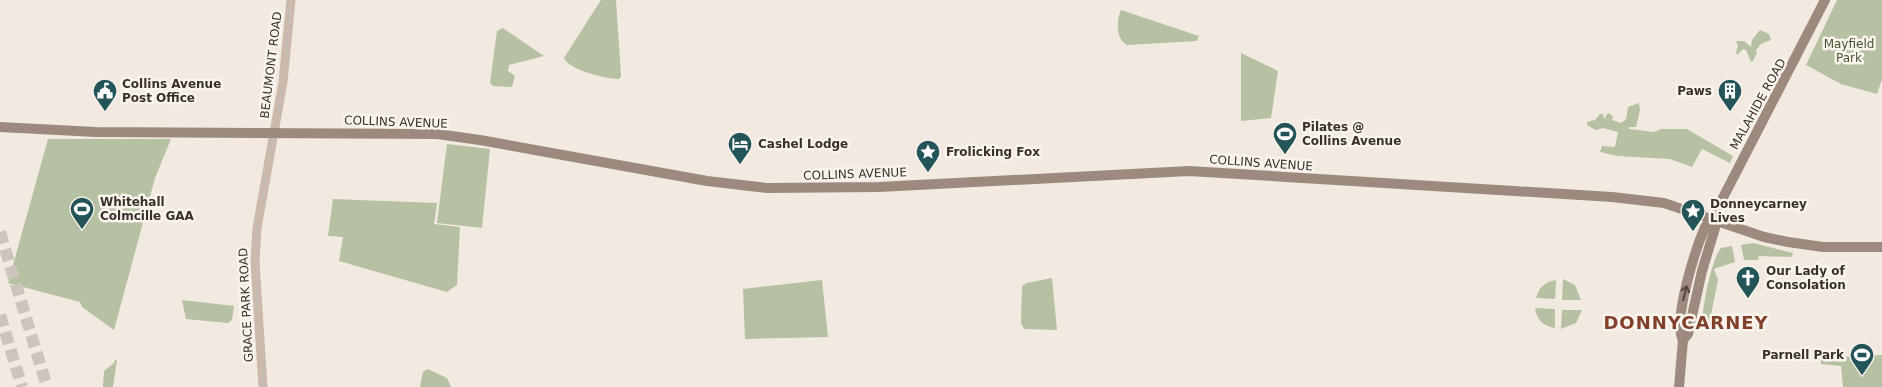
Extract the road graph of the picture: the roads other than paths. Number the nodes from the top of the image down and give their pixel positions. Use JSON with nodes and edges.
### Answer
{"nodes":[{"id":1,"x":291,"y":0,"type":"edge"},
{"id":2,"x":1825,"y":0,"type":"edge"},
{"id":3,"x":0,"y":127,"type":"edge"},
{"id":4,"x":274,"y":133,"type":"junction"},
{"id":5,"x":1712,"y":219,"type":"junction"},
{"id":6,"x":1734,"y":227,"type":"junction"},
{"id":7,"x":1712,"y":236,"type":"junction"},
{"id":8,"x":1882,"y":247,"type":"edge"},
{"id":9,"x":1683,"y":340,"type":"junction"},
{"id":10,"x":263,"y":387,"type":"edge"},
{"id":11,"x":1679,"y":387,"type":"edge"}],
"edges":[{"from":1,"to":4,"type":"street","name":"BEAUMONT ROAD"},
{"from":2,"to":5,"type":"main road","name":"MALAHIDE ROAD"},
{"from":3,"to":4,"type":"main road","name":"COLLINS AVENUE"},
{"from":4,"to":5,"type":"main road","name":"COLLINS AVENUE"},
{"from":4,"to":10,"type":"street","name":"GRACE PARK ROAD"},
{"from":5,"to":6,"type":"main road","name":"COLLINS AVENUE"},
{"from":5,"to":7,"type":"main road","name":"MALAHIDE ROAD"},
{"from":9,"to":5,"type":"main road","name":"MALAHIDE ROAD","one_way":true},
{"from":6,"to":7,"type":"main road"},
{"from":6,"to":8,"type":"main road","name":"COLLINS AVENUE"},
{"from":7,"to":9,"type":"main road","name":"MALAHIDE ROAD"},
{"from":9,"to":11,"type":"main road","name":"MALAHIDE ROAD"}]}
